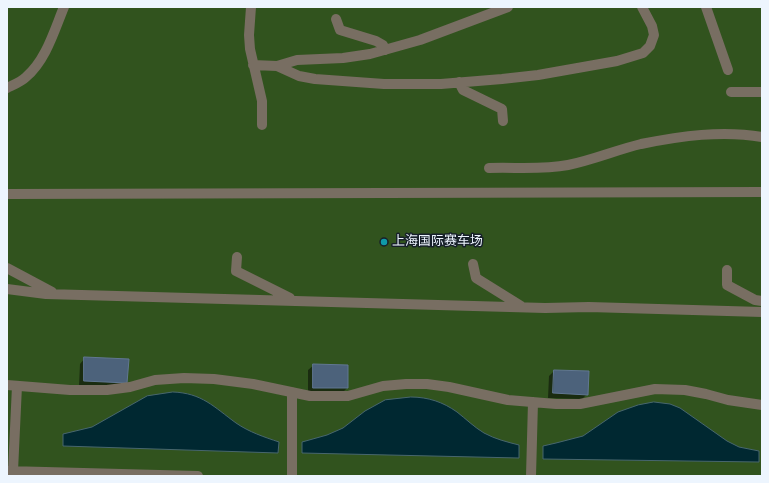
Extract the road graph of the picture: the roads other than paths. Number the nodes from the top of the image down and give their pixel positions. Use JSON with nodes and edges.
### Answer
{"nodes":[{"id":1,"x":64,"y":7,"type":"edge"},
{"id":2,"x":251,"y":7,"type":"edge"},
{"id":3,"x":508,"y":7,"type":"edge"},
{"id":4,"x":642,"y":7,"type":"edge"},
{"id":5,"x":706,"y":8,"type":"edge"},
{"id":6,"x":336,"y":19,"type":"dead end"},
{"id":7,"x":386,"y":50,"type":"junction"},
{"id":8,"x":253,"y":64,"type":"junction"},
{"id":9,"x":277,"y":66,"type":"junction"},
{"id":10,"x":728,"y":70,"type":"dead end"},
{"id":11,"x":459,"y":82,"type":"junction"},
{"id":12,"x":7,"y":88,"type":"edge"},
{"id":13,"x":731,"y":92,"type":"dead end"},
{"id":14,"x":762,"y":92,"type":"edge"},
{"id":15,"x":502,"y":121,"type":"dead end"},
{"id":16,"x":262,"y":126,"type":"dead end"},
{"id":17,"x":762,"y":137,"type":"edge"},
{"id":18,"x":489,"y":168,"type":"dead end"},
{"id":19,"x":762,"y":192,"type":"edge"},
{"id":20,"x":7,"y":194,"type":"edge"},
{"id":21,"x":237,"y":257,"type":"dead end"},
{"id":22,"x":473,"y":264,"type":"dead end"},
{"id":23,"x":7,"y":268,"type":"edge"},
{"id":24,"x":727,"y":270,"type":"dead end"},
{"id":25,"x":7,"y":289,"type":"edge"},
{"id":26,"x":56,"y":294,"type":"junction"},
{"id":27,"x":294,"y":300,"type":"junction"},
{"id":28,"x":762,"y":301,"type":"edge"},
{"id":29,"x":522,"y":307,"type":"junction"},
{"id":30,"x":762,"y":312,"type":"edge"},
{"id":31,"x":12,"y":386,"type":"edge"},
{"id":32,"x":292,"y":392,"type":"junction"},
{"id":33,"x":533,"y":402,"type":"junction"},
{"id":34,"x":762,"y":406,"type":"edge"},
{"id":35,"x":10,"y":471,"type":"edge"},
{"id":36,"x":198,"y":476,"type":"edge"},
{"id":37,"x":292,"y":476,"type":"edge"},
{"id":38,"x":531,"y":476,"type":"edge"}],
"edges":[{"from":1,"to":12,"type":"street"},
{"from":2,"to":8,"type":"street"},
{"from":3,"to":7,"type":"street"},
{"from":4,"to":11,"type":"street"},
{"from":5,"to":10,"type":"street"},
{"from":6,"to":7,"type":"street"},
{"from":7,"to":9,"type":"street"},
{"from":8,"to":9,"type":"street"},
{"from":8,"to":16,"type":"street"},
{"from":9,"to":11,"type":"street"},
{"from":11,"to":15,"type":"street"},
{"from":13,"to":14,"type":"street"},
{"from":17,"to":18,"type":"street"},
{"from":19,"to":20,"type":"street"},
{"from":21,"to":27,"type":"street"},
{"from":22,"to":29,"type":"street"},
{"from":23,"to":26,"type":"street"},
{"from":24,"to":28,"type":"street"},
{"from":25,"to":26,"type":"street"},
{"from":26,"to":27,"type":"street"},
{"from":27,"to":29,"type":"street"},
{"from":29,"to":30,"type":"street"},
{"from":31,"to":32,"type":"street"},
{"from":31,"to":35,"type":"street"},
{"from":32,"to":33,"type":"street"},
{"from":32,"to":37,"type":"street"},
{"from":33,"to":34,"type":"street"},
{"from":33,"to":38,"type":"street"},
{"from":35,"to":36,"type":"street"}]}
